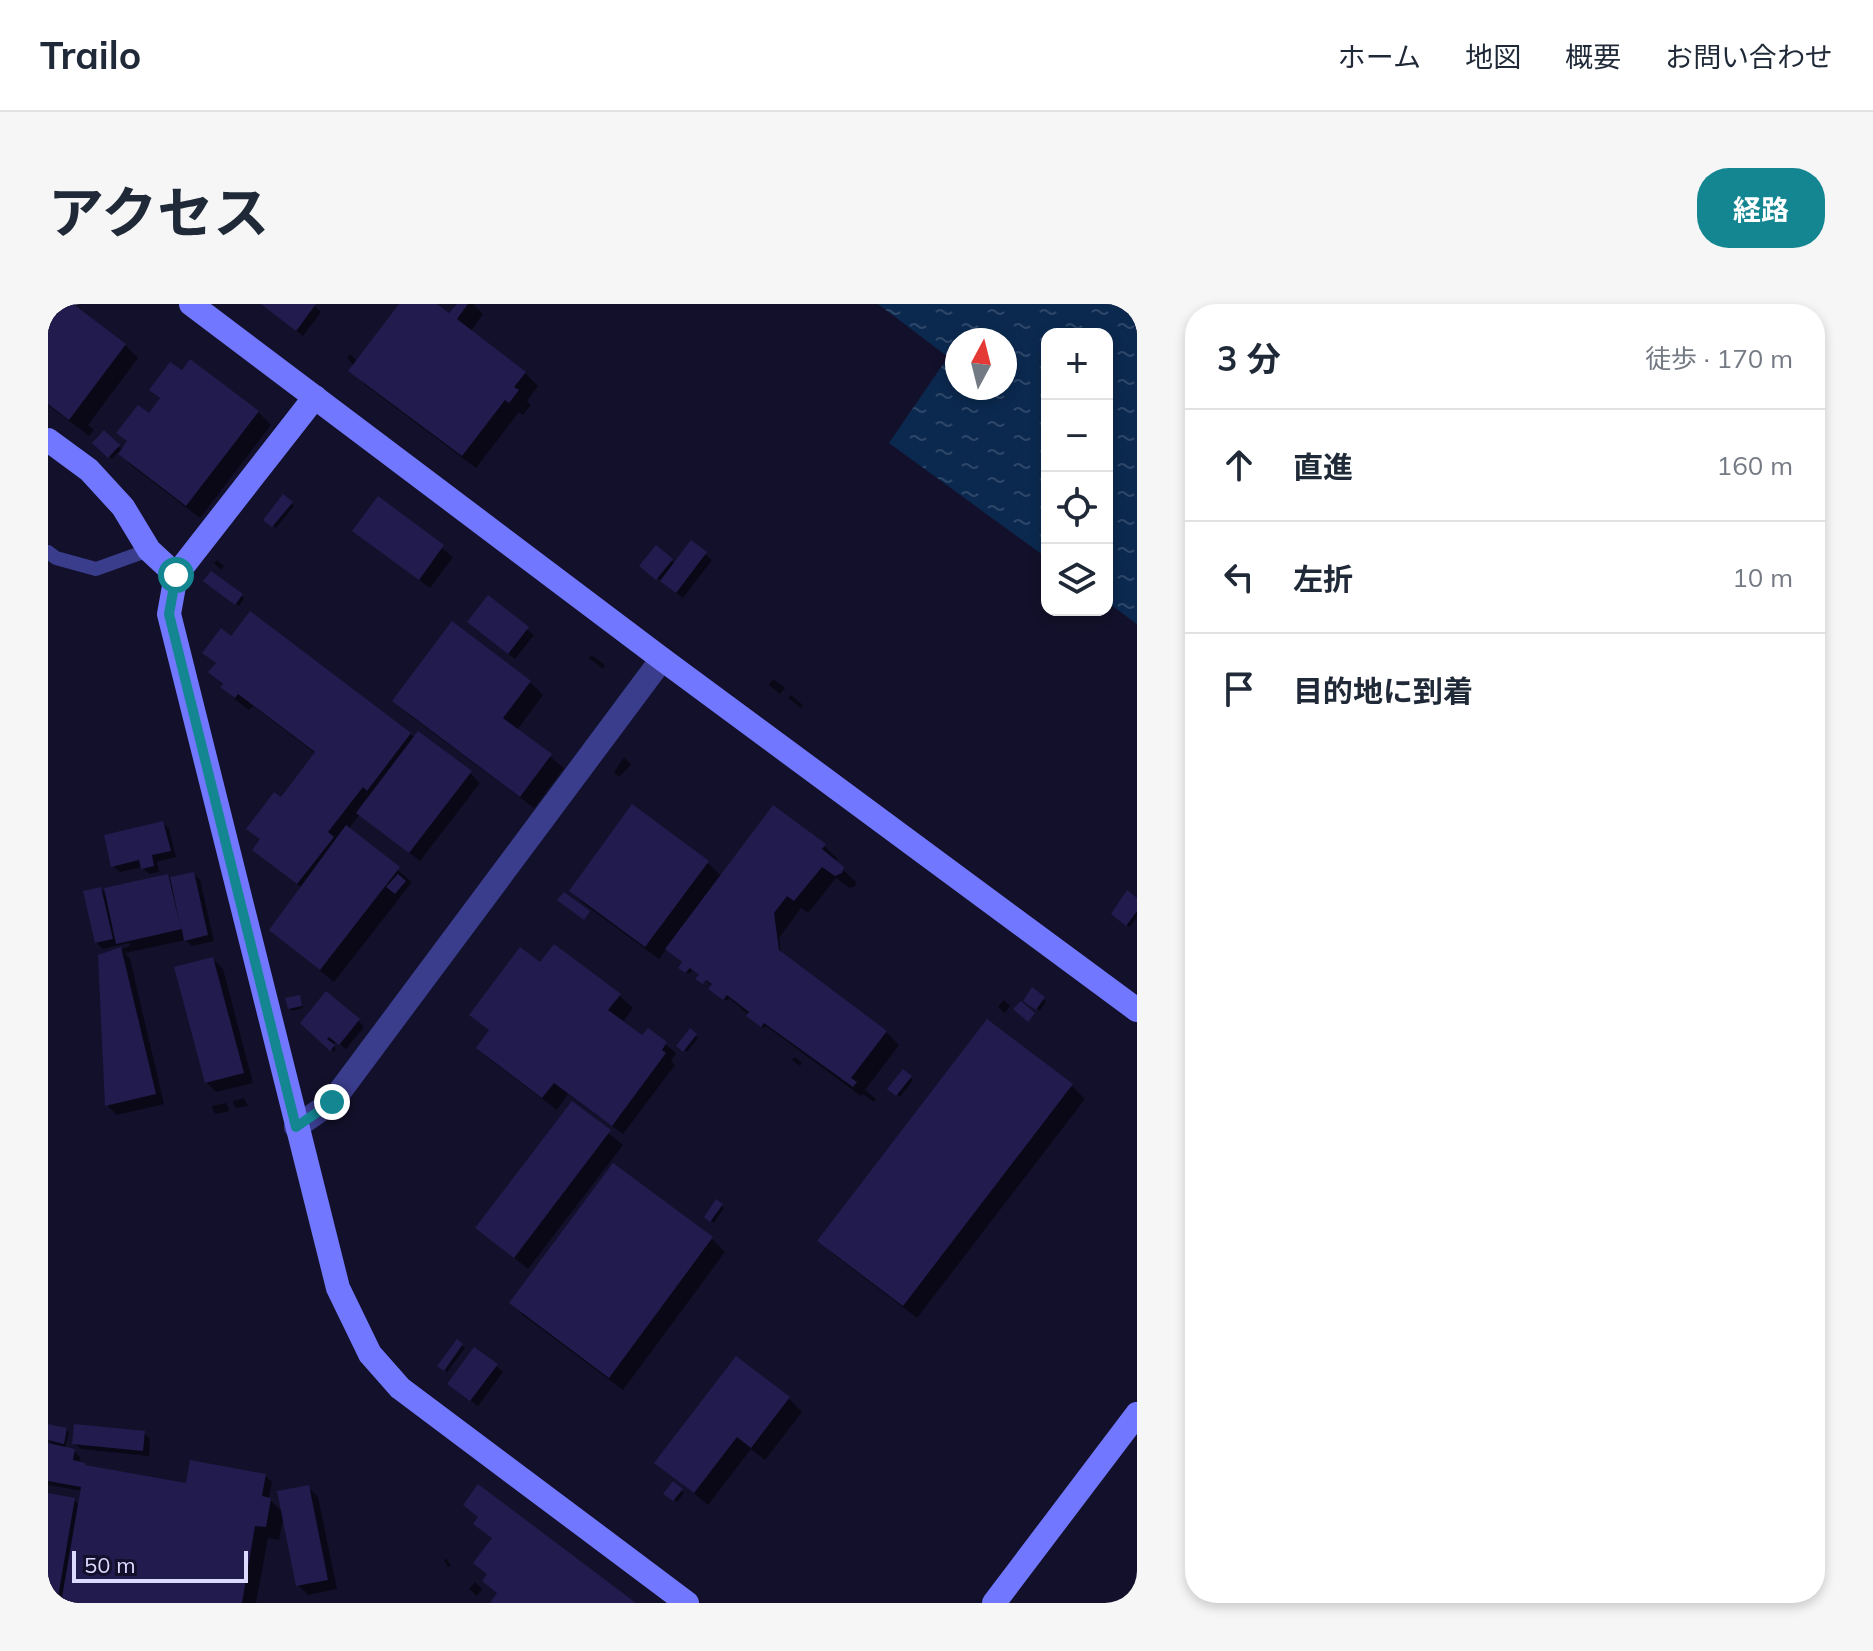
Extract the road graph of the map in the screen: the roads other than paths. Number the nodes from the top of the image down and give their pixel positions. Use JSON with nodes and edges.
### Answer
{"nodes":[{"id":1,"x":191,"y":304,"type":"edge"},
{"id":2,"x":315,"y":397,"type":"junction"},
{"id":3,"x":48,"y":440,"type":"edge"},
{"id":4,"x":149,"y":550,"type":"junction"},
{"id":5,"x":48,"y":552,"type":"edge"},
{"id":6,"x":176,"y":575,"type":"junction"},
{"id":7,"x":662,"y":659,"type":"junction"},
{"id":8,"x":1137,"y":1010,"type":"edge"},
{"id":9,"x":296,"y":1127,"type":"junction"},
{"id":10,"x":1137,"y":1414,"type":"edge"},
{"id":11,"x":687,"y":1603,"type":"edge"},
{"id":12,"x":994,"y":1603,"type":"edge"}],
"edges":[{"from":1,"to":2,"type":"street"},
{"from":2,"to":6,"type":"street"},
{"from":2,"to":7,"type":"street"},
{"from":3,"to":4,"type":"street"},
{"from":4,"to":5,"type":"lane"},
{"from":4,"to":6,"type":"street"},
{"from":6,"to":9,"type":"street"},
{"from":7,"to":8,"type":"street"},
{"from":7,"to":9,"type":"street"},
{"from":9,"to":11,"type":"street"},
{"from":10,"to":12,"type":"street"}]}
